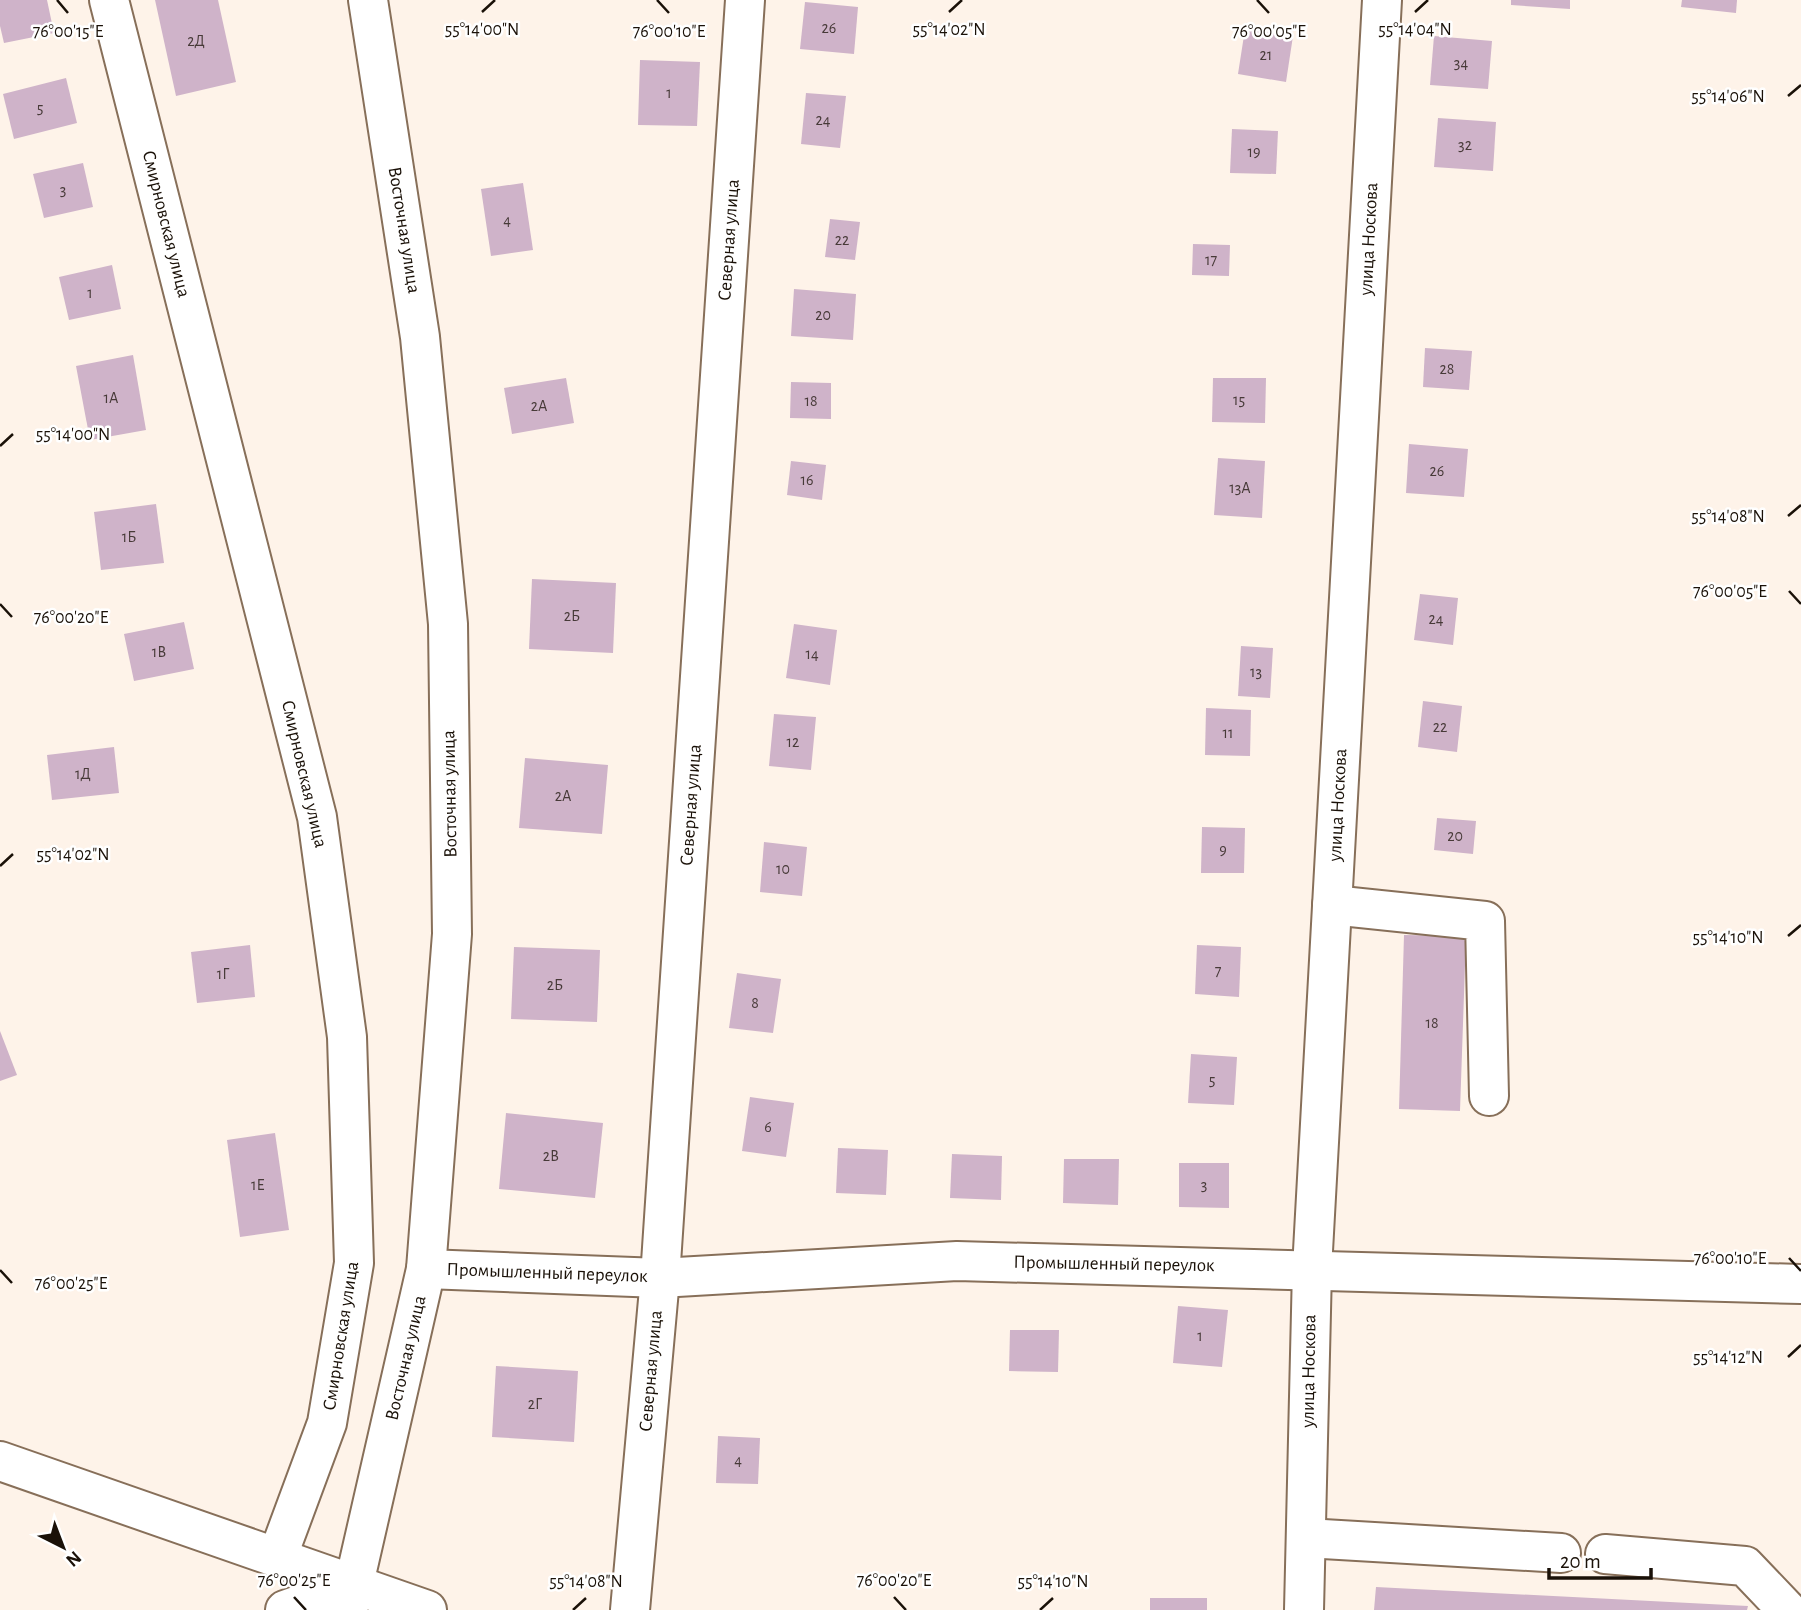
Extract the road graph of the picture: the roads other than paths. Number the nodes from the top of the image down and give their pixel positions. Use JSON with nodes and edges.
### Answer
{"nodes":[{"id":1,"x":109,"y":0,"type":"edge"},
{"id":2,"x":368,"y":0,"type":"edge"},
{"id":3,"x":745,"y":0,"type":"edge"},
{"id":4,"x":1382,"y":0,"type":"edge"},
{"id":5,"x":1332,"y":905,"type":"junction"},
{"id":6,"x":1489,"y":1096,"type":"dead end"},
{"id":7,"x":426,"y":1269,"type":"junction"},
{"id":8,"x":1312,"y":1269,"type":"junction"},
{"id":9,"x":660,"y":1278,"type":"junction"},
{"id":10,"x":1801,"y":1284,"type":"edge"},
{"id":11,"x":0,"y":1461,"type":"edge"},
{"id":12,"x":1306,"y":1538,"type":"junction"},
{"id":13,"x":1561,"y":1553,"type":"dead end"},
{"id":14,"x":1605,"y":1554,"type":"dead end"},
{"id":15,"x":277,"y":1558,"type":"junction"},
{"id":16,"x":352,"y":1597,"type":"edge"},
{"id":17,"x":285,"y":1610,"type":"edge"},
{"id":18,"x":427,"y":1610,"type":"edge"},
{"id":19,"x":630,"y":1610,"type":"edge"},
{"id":20,"x":1304,"y":1610,"type":"edge"},
{"id":21,"x":1787,"y":1610,"type":"edge"}],
"edges":[{"from":1,"to":15,"type":"street","name":"Смирновская улица"},
{"from":2,"to":7,"type":"street","name":"Восточная улица"},
{"from":3,"to":9,"type":"street","name":"Северная улица"},
{"from":4,"to":5,"type":"street","name":"улица Носкова"},
{"from":5,"to":6,"type":"street"},
{"from":5,"to":8,"type":"street","name":"улица Носкова"},
{"from":7,"to":9,"type":"street","name":"Промышленный переулок"},
{"from":7,"to":16,"type":"street","name":"Восточная улица"},
{"from":8,"to":9,"type":"street","name":"Промышленный переулок"},
{"from":8,"to":10,"type":"street","name":"Промышленный переулок"},
{"from":8,"to":12,"type":"street","name":"улица Носкова"},
{"from":9,"to":19,"type":"street","name":"Северная улица"},
{"from":11,"to":15,"type":"street"},
{"from":12,"to":13,"type":"street"},
{"from":12,"to":20,"type":"street","name":"улица Носкова"},
{"from":14,"to":21,"type":"street"},
{"from":15,"to":16,"type":"street"},
{"from":16,"to":17,"type":"street"},
{"from":16,"to":18,"type":"street"}]}
